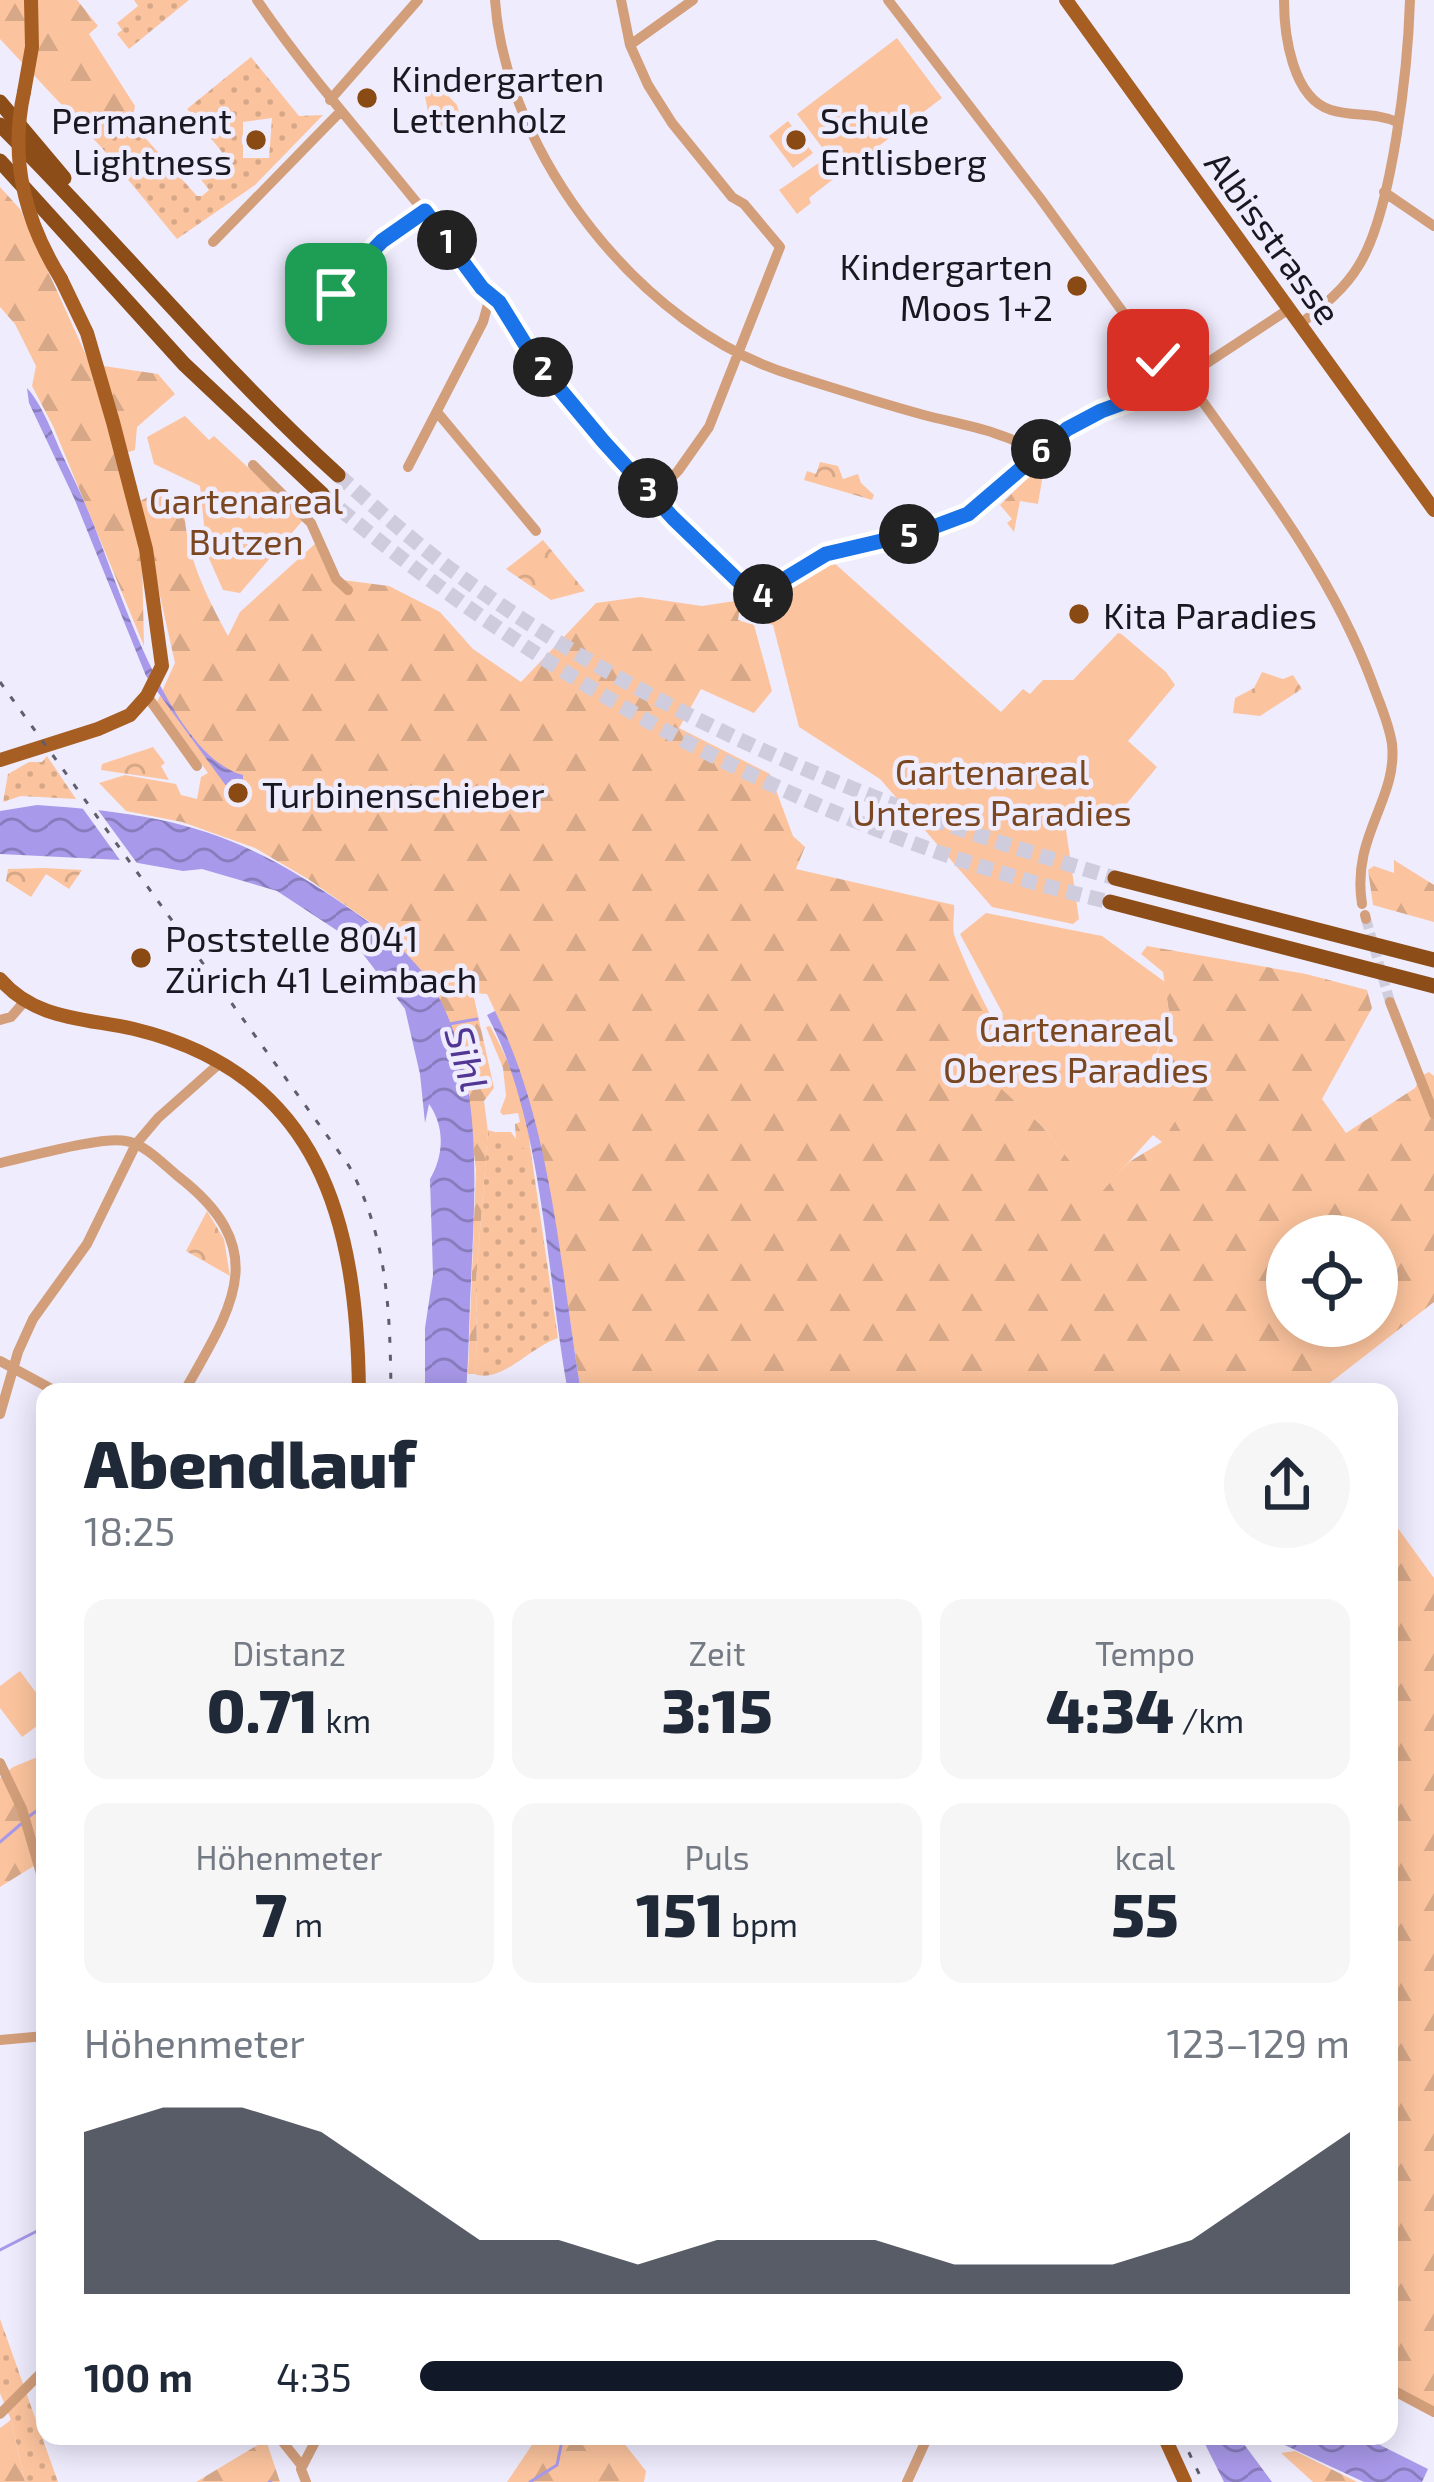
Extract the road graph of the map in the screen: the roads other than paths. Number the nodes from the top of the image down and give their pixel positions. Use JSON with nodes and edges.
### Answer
{"nodes":[{"id":1,"x":31,"y":0,"type":"edge"},
{"id":2,"x":257,"y":0,"type":"edge"},
{"id":3,"x":418,"y":0,"type":"edge"},
{"id":4,"x":496,"y":0,"type":"edge"},
{"id":5,"x":620,"y":0,"type":"edge"},
{"id":6,"x":693,"y":0,"type":"edge"},
{"id":7,"x":888,"y":0,"type":"edge"},
{"id":8,"x":1066,"y":0,"type":"edge"},
{"id":9,"x":1284,"y":0,"type":"edge"},
{"id":10,"x":1410,"y":0,"type":"edge"},
{"id":11,"x":630,"y":46,"type":"junction"},
{"id":12,"x":0,"y":102,"type":"edge"},
{"id":13,"x":335,"y":106,"type":"junction"},
{"id":14,"x":1397,"y":122,"type":"junction"},
{"id":15,"x":0,"y":125,"type":"edge"},
{"id":16,"x":0,"y":161,"type":"edge"},
{"id":17,"x":1384,"y":192,"type":"junction"},
{"id":18,"x":425,"y":211,"type":"junction"},
{"id":19,"x":1434,"y":226,"type":"edge"},
{"id":20,"x":213,"y":242,"type":"dead end"},
{"id":21,"x":121,"y":248,"type":"junction"},
{"id":22,"x":490,"y":297,"type":"junction"},
{"id":23,"x":1289,"y":309,"type":"junction"},
{"id":24,"x":1300,"y":324,"type":"junction"},
{"id":25,"x":370,"y":333,"type":"dead end"},
{"id":26,"x":736,"y":354,"type":"junction"},
{"id":27,"x":1179,"y":382,"type":"junction"},
{"id":28,"x":437,"y":412,"type":"junction"},
{"id":29,"x":1037,"y":452,"type":"junction"},
{"id":30,"x":254,"y":465,"type":"dead end"},
{"id":31,"x":409,"y":467,"type":"dead end"},
{"id":32,"x":338,"y":476,"type":"tunnel mouth"},
{"id":33,"x":322,"y":494,"type":"tunnel mouth"},
{"id":34,"x":655,"y":494,"type":"junction"},
{"id":35,"x":1434,"y":510,"type":"edge"},
{"id":36,"x":536,"y":531,"type":"dead end"},
{"id":37,"x":348,"y":590,"type":"dead end"},
{"id":38,"x":149,"y":694,"type":"junction"},
{"id":39,"x":0,"y":760,"type":"edge"},
{"id":40,"x":197,"y":766,"type":"dead end"},
{"id":41,"x":1115,"y":878,"type":"tunnel mouth"},
{"id":42,"x":1109,"y":902,"type":"tunnel mouth"},
{"id":43,"x":1364,"y":913,"type":"tunnel mouth"},
{"id":44,"x":1434,"y":960,"type":"edge"},
{"id":45,"x":0,"y":979,"type":"edge"},
{"id":46,"x":1434,"y":986,"type":"edge"},
{"id":47,"x":25,"y":1002,"type":"junction"},
{"id":48,"x":1390,"y":1002,"type":"tunnel mouth"},
{"id":49,"x":0,"y":1020,"type":"edge"},
{"id":50,"x":220,"y":1063,"type":"junction"},
{"id":51,"x":1434,"y":1114,"type":"edge"},
{"id":52,"x":136,"y":1144,"type":"junction"},
{"id":53,"x":0,"y":1163,"type":"edge"},
{"id":54,"x":0,"y":1361,"type":"edge"},
{"id":55,"x":13,"y":1370,"type":"junction"},
{"id":56,"x":39,"y":1383,"type":"edge"},
{"id":57,"x":189,"y":1383,"type":"edge"},
{"id":58,"x":358,"y":1383,"type":"edge"},
{"id":59,"x":0,"y":1414,"type":"edge"},
{"id":60,"x":0,"y":1763,"type":"edge"},
{"id":61,"x":36,"y":1851,"type":"edge"},
{"id":62,"x":36,"y":2037,"type":"edge"},
{"id":63,"x":0,"y":2040,"type":"edge"},
{"id":64,"x":36,"y":2378,"type":"edge"},
{"id":65,"x":1398,"y":2393,"type":"edge"},
{"id":66,"x":1434,"y":2412,"type":"edge"},
{"id":67,"x":0,"y":2414,"type":"edge"},
{"id":68,"x":285,"y":2445,"type":"edge"},
{"id":69,"x":313,"y":2445,"type":"edge"},
{"id":70,"x":924,"y":2445,"type":"edge"},
{"id":71,"x":1167,"y":2445,"type":"edge"},
{"id":72,"x":302,"y":2466,"type":"junction"},
{"id":73,"x":306,"y":2482,"type":"edge"},
{"id":74,"x":907,"y":2482,"type":"edge"},
{"id":75,"x":1185,"y":2482,"type":"edge"}],
"edges":[{"from":1,"to":38,"type":"main road","bridge":true},
{"from":2,"to":13,"type":"street"},
{"from":3,"to":13,"type":"street"},
{"from":4,"to":26,"type":"street"},
{"from":5,"to":11,"type":"street"},
{"from":6,"to":11,"type":"street"},
{"from":7,"to":27,"type":"street"},
{"from":8,"to":23,"type":"main road","name":"Albisstrasse"},
{"from":9,"to":14,"type":"street"},
{"from":10,"to":14,"type":"street"},
{"from":11,"to":26,"type":"street"},
{"from":12,"to":21,"type":"highway"},
{"from":13,"to":18,"type":"street"},
{"from":13,"to":20,"type":"street"},
{"from":14,"to":17,"type":"street"},
{"from":15,"to":21,"type":"highway"},
{"from":16,"to":33,"type":"highway"},
{"from":17,"to":19,"type":"street"},
{"from":17,"to":24,"type":"street"},
{"from":18,"to":22,"type":"street"},
{"from":18,"to":25,"type":"street"},
{"from":21,"to":32,"type":"highway"},
{"from":22,"to":28,"type":"street"},
{"from":22,"to":34,"type":"street"},
{"from":23,"to":24,"type":"main road","name":"Albisstrasse"},
{"from":23,"to":27,"type":"street"},
{"from":24,"to":35,"type":"main road","name":"Albisstrasse"},
{"from":26,"to":29,"type":"street"},
{"from":26,"to":34,"type":"street"},
{"from":27,"to":29,"type":"street"},
{"from":27,"to":43,"type":"street"},
{"from":28,"to":31,"type":"street"},
{"from":28,"to":36,"type":"street"},
{"from":29,"to":34,"type":"street"},
{"from":30,"to":37,"type":"street"},
{"from":38,"to":39,"type":"main road"},
{"from":38,"to":40,"type":"street"},
{"from":41,"to":44,"type":"highway"},
{"from":42,"to":46,"type":"highway"},
{"from":45,"to":47,"type":"main road"},
{"from":47,"to":49,"type":"street"},
{"from":47,"to":50,"type":"main road"},
{"from":48,"to":51,"type":"street"},
{"from":50,"to":52,"type":"street"},
{"from":50,"to":58,"type":"main road"},
{"from":52,"to":53,"type":"street"},
{"from":52,"to":55,"type":"street"},
{"from":52,"to":57,"type":"street"},
{"from":54,"to":55,"type":"street"},
{"from":55,"to":56,"type":"street"},
{"from":55,"to":59,"type":"street"},
{"from":60,"to":61,"type":"street"},
{"from":62,"to":63,"type":"street"},
{"from":64,"to":67,"type":"street"},
{"from":65,"to":66,"type":"street"},
{"from":68,"to":72,"type":"street"},
{"from":69,"to":72,"type":"street"},
{"from":70,"to":74,"type":"street"},
{"from":71,"to":75,"type":"main road"},
{"from":72,"to":73,"type":"street"}]}
